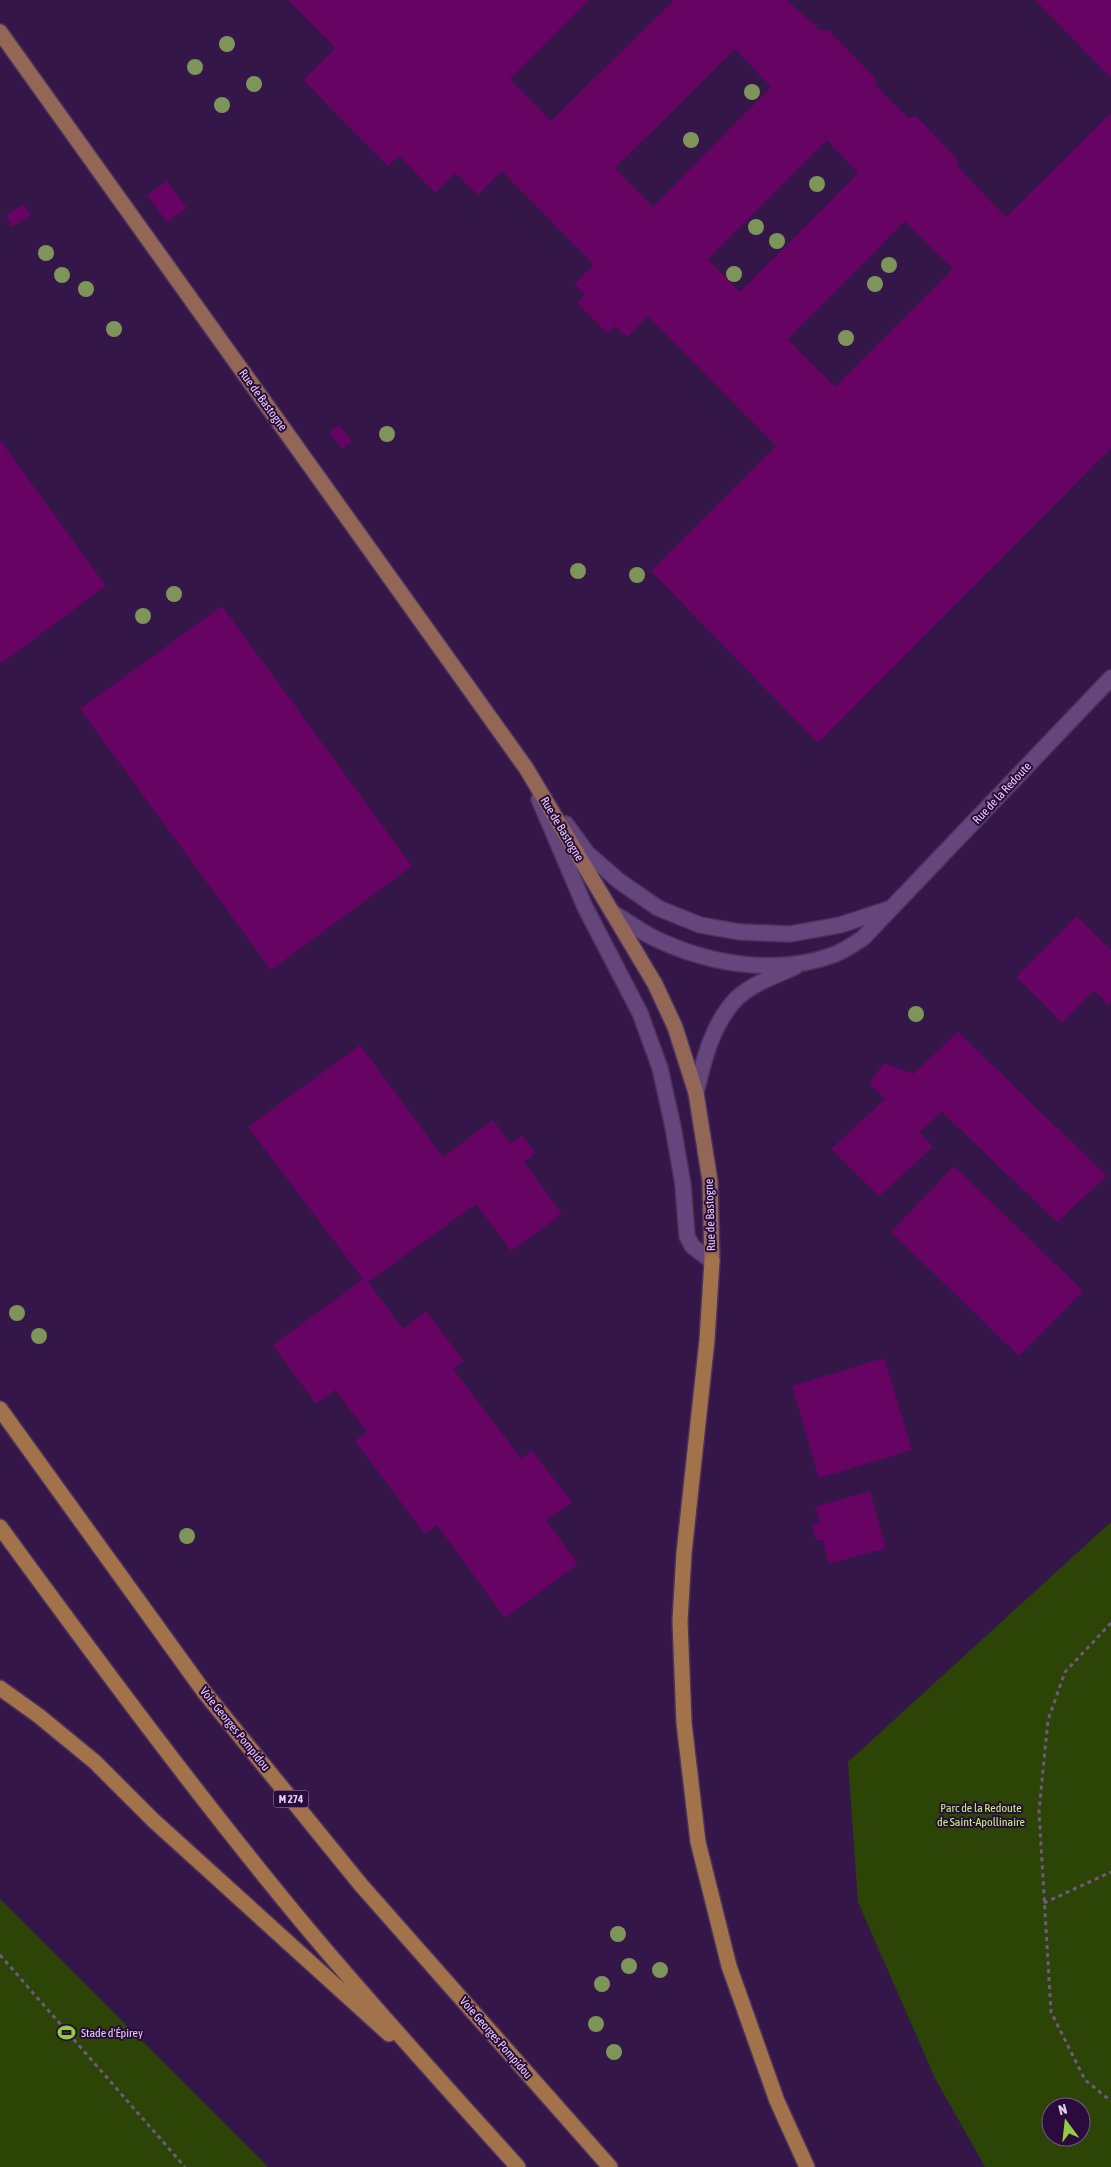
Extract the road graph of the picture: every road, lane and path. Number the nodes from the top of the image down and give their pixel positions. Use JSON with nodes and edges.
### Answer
{"nodes":[{"id":1,"x":0,"y":32,"type":"edge"},
{"id":2,"x":1111,"y":678,"type":"edge"},
{"id":3,"x":526,"y":768,"type":"junction"},
{"id":4,"x":894,"y":907,"type":"junction"},
{"id":5,"x":612,"y":912,"type":"junction"},
{"id":6,"x":802,"y":964,"type":"junction"},
{"id":7,"x":696,"y":1093,"type":"junction"},
{"id":8,"x":712,"y":1261,"type":"junction"},
{"id":9,"x":0,"y":1409,"type":"edge"},
{"id":10,"x":0,"y":1528,"type":"edge"},
{"id":11,"x":1111,"y":1623,"type":"edge"},
{"id":12,"x":0,"y":1688,"type":"edge"},
{"id":13,"x":1111,"y":1872,"type":"edge"},
{"id":14,"x":1044,"y":1903,"type":"junction"},
{"id":15,"x":0,"y":1955,"type":"edge"},
{"id":16,"x":440,"y":2081,"type":"junction"},
{"id":17,"x":1111,"y":2101,"type":"edge"},
{"id":18,"x":186,"y":2167,"type":"edge"},
{"id":19,"x":518,"y":2167,"type":"edge"},
{"id":20,"x":610,"y":2167,"type":"edge"},
{"id":21,"x":807,"y":2167,"type":"edge"}],
"edges":[{"from":1,"to":3,"type":"main road","name":"Rue de Bastogne"},
{"from":2,"to":4,"type":"street","name":"Rue de la Redoute"},
{"from":3,"to":4,"type":"street","name":"Rue de la Redoute"},
{"from":3,"to":5,"type":"main road","name":"Rue de Bastogne"},
{"from":3,"to":8,"type":"street","name":"Rue de Bastogne"},
{"from":4,"to":6,"type":"street","name":"Rue de la Redoute"},
{"from":5,"to":6,"type":"street","name":"Rue de la Redoute"},
{"from":5,"to":7,"type":"main road","name":"Rue de Bastogne"},
{"from":6,"to":7,"type":"street","name":"Rue de la Redoute"},
{"from":7,"to":8,"type":"main road","name":"Rue de Bastogne"},
{"from":8,"to":21,"type":"highway"},
{"from":9,"to":20,"type":"highway","name":"Voie Georges Pompidou","number":"M 274"},
{"from":10,"to":16,"type":"highway"},
{"from":11,"to":14,"type":"path"},
{"from":12,"to":16,"type":"highway"},
{"from":13,"to":14,"type":"path"},
{"from":14,"to":17,"type":"path"},
{"from":15,"to":18,"type":"path"},
{"from":16,"to":19,"type":"highway"}]}
